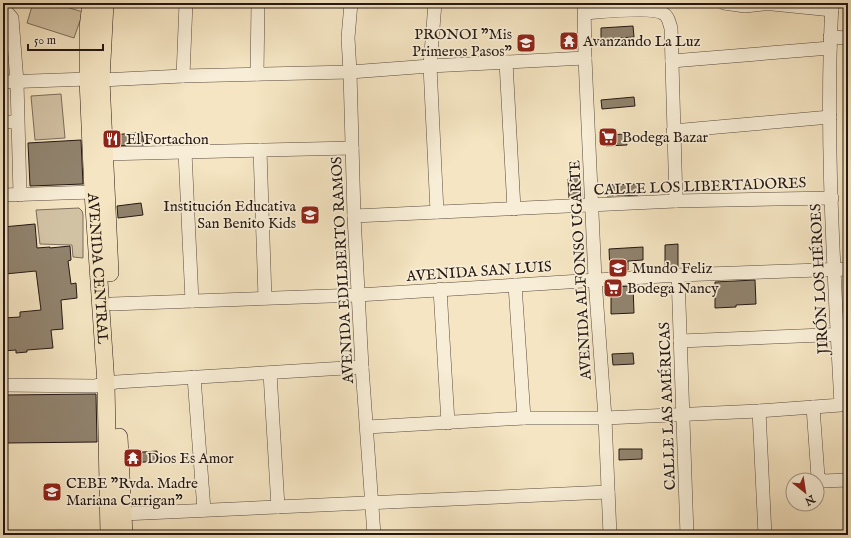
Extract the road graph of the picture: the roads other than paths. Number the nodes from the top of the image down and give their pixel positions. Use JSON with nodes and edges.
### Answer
{"nodes":[{"id":1,"x":90,"y":3,"type":"edge"},
{"id":2,"x":105,"y":3,"type":"edge"},
{"id":3,"x":186,"y":3,"type":"edge"},
{"id":4,"x":258,"y":3,"type":"edge"},
{"id":5,"x":351,"y":3,"type":"edge"},
{"id":6,"x":435,"y":3,"type":"edge"},
{"id":7,"x":724,"y":3,"type":"edge"},
{"id":8,"x":762,"y":3,"type":"edge"},
{"id":9,"x":832,"y":6,"type":"edge"},
{"id":10,"x":3,"y":8,"type":"edge"},
{"id":11,"x":584,"y":8,"type":"edge"},
{"id":12,"x":848,"y":38,"type":"edge"},
{"id":13,"x":830,"y":43,"type":"junction"},
{"id":14,"x":585,"y":58,"type":"junction"},
{"id":15,"x":672,"y":61,"type":"junction"},
{"id":16,"x":506,"y":62,"type":"junction"},
{"id":17,"x":430,"y":66,"type":"junction"},
{"id":18,"x":350,"y":72,"type":"junction"},
{"id":19,"x":257,"y":74,"type":"junction"},
{"id":20,"x":183,"y":76,"type":"junction"},
{"id":21,"x":94,"y":79,"type":"junction"},
{"id":22,"x":3,"y":82,"type":"edge"},
{"id":23,"x":17,"y":82,"type":"junction"},
{"id":24,"x":830,"y":117,"type":"junction"},
{"id":25,"x":3,"y":122,"type":"edge"},
{"id":26,"x":17,"y":122,"type":"junction"},
{"id":27,"x":673,"y":131,"type":"junction"},
{"id":28,"x":352,"y":148,"type":"junction"},
{"id":29,"x":260,"y":150,"type":"junction"},
{"id":30,"x":185,"y":152,"type":"junction"},
{"id":31,"x":104,"y":154,"type":"junction"},
{"id":32,"x":93,"y":192,"type":"junction"},
{"id":33,"x":3,"y":195,"type":"edge"},
{"id":34,"x":20,"y":195,"type":"junction"},
{"id":35,"x":832,"y":198,"type":"junction"},
{"id":36,"x":676,"y":201,"type":"junction"},
{"id":37,"x":592,"y":205,"type":"junction"},
{"id":38,"x":514,"y":209,"type":"junction"},
{"id":39,"x":437,"y":212,"type":"junction"},
{"id":40,"x":354,"y":216,"type":"junction"},
{"id":41,"x":848,"y":269,"type":"edge"},
{"id":42,"x":834,"y":270,"type":"junction"},
{"id":43,"x":678,"y":275,"type":"junction"},
{"id":44,"x":595,"y":280,"type":"junction"},
{"id":45,"x":515,"y":285,"type":"junction"},
{"id":46,"x":440,"y":289,"type":"junction"},
{"id":47,"x":358,"y":295,"type":"junction"},
{"id":48,"x":265,"y":298,"type":"junction"},
{"id":49,"x":192,"y":301,"type":"junction"},
{"id":50,"x":112,"y":304,"type":"junction"},
{"id":51,"x":843,"y":334,"type":"edge"},
{"id":52,"x":680,"y":341,"type":"junction"},
{"id":53,"x":362,"y":367,"type":"junction"},
{"id":54,"x":270,"y":372,"type":"junction"},
{"id":55,"x":194,"y":377,"type":"junction"},
{"id":56,"x":111,"y":383,"type":"junction"},
{"id":57,"x":3,"y":386,"type":"edge"},
{"id":58,"x":813,"y":407,"type":"junction"},
{"id":59,"x":759,"y":411,"type":"junction"},
{"id":60,"x":684,"y":414,"type":"junction"},
{"id":61,"x":524,"y":418,"type":"junction"},
{"id":62,"x":605,"y":418,"type":"junction"},
{"id":63,"x":448,"y":422,"type":"junction"},
{"id":64,"x":367,"y":427,"type":"junction"},
{"id":65,"x":848,"y":480,"type":"edge"},
{"id":66,"x":608,"y":492,"type":"junction"},
{"id":67,"x":372,"y":503,"type":"junction"},
{"id":68,"x":278,"y":507,"type":"junction"},
{"id":69,"x":204,"y":510,"type":"junction"},
{"id":70,"x":123,"y":514,"type":"junction"},
{"id":71,"x":109,"y":535,"type":"edge"},
{"id":72,"x":124,"y":535,"type":"edge"},
{"id":73,"x":374,"y":535,"type":"edge"},
{"id":74,"x":610,"y":535,"type":"edge"},
{"id":75,"x":687,"y":535,"type":"edge"},
{"id":76,"x":765,"y":535,"type":"edge"}],
"edges":[{"from":1,"to":21,"type":"main road","name":"AVENIDA CENTRAL"},
{"from":2,"to":21,"type":"main road","name":"AVENIDA CENTRAL"},
{"from":3,"to":20,"type":"street"},
{"from":4,"to":19,"type":"street"},
{"from":5,"to":18,"type":"street","name":"AVENIDA EDILBERTO RAMOS"},
{"from":6,"to":17,"type":"street"},
{"from":7,"to":8,"type":"street"},
{"from":8,"to":9,"type":"street"},
{"from":9,"to":13,"type":"street","name":"JIRÓN LOS HÉROES"},
{"from":10,"to":23,"type":"street"},
{"from":11,"to":14,"type":"street","name":"AVENIDA ALFONSO UGARTE"},
{"from":11,"to":15,"type":"street"},
{"from":12,"to":13,"type":"street"},
{"from":13,"to":15,"type":"street"},
{"from":13,"to":24,"type":"street","name":"JIRÓN LOS HÉROES"},
{"from":14,"to":16,"type":"street"},
{"from":14,"to":37,"type":"street","name":"AVENIDA ALFONSO UGARTE"},
{"from":15,"to":27,"type":"street"},
{"from":16,"to":17,"type":"street"},
{"from":16,"to":38,"type":"street"},
{"from":17,"to":18,"type":"street"},
{"from":17,"to":39,"type":"street"},
{"from":18,"to":19,"type":"street"},
{"from":18,"to":28,"type":"street","name":"AVENIDA EDILBERTO RAMOS"},
{"from":19,"to":20,"type":"street"},
{"from":20,"to":21,"type":"street"},
{"from":21,"to":23,"type":"street"},
{"from":21,"to":31,"type":"main road","name":"AVENIDA CENTRAL"},
{"from":21,"to":32,"type":"main road","name":"AVENIDA CENTRAL"},
{"from":22,"to":23,"type":"street"},
{"from":23,"to":26,"type":"street"},
{"from":24,"to":27,"type":"street"},
{"from":24,"to":35,"type":"street","name":"JIRÓN LOS HÉROES"},
{"from":25,"to":26,"type":"street"},
{"from":26,"to":34,"type":"street"},
{"from":27,"to":36,"type":"street"},
{"from":28,"to":29,"type":"street"},
{"from":28,"to":40,"type":"street","name":"AVENIDA EDILBERTO RAMOS"},
{"from":29,"to":30,"type":"street"},
{"from":29,"to":48,"type":"street"},
{"from":30,"to":31,"type":"street"},
{"from":30,"to":49,"type":"street"},
{"from":31,"to":50,"type":"main road","name":"AVENIDA CENTRAL"},
{"from":32,"to":34,"type":"street"},
{"from":32,"to":56,"type":"main road","name":"AVENIDA CENTRAL"},
{"from":33,"to":34,"type":"street"},
{"from":35,"to":36,"type":"street","name":"CALLE LOS LIBERTADORES"},
{"from":35,"to":42,"type":"street","name":"JIRÓN LOS HÉROES"},
{"from":36,"to":37,"type":"street","name":"CALLE LOS LIBERTADORES"},
{"from":37,"to":38,"type":"street","name":"CALLE LOS LIBERTADORES"},
{"from":37,"to":44,"type":"street","name":"AVENIDA ALFONSO UGARTE"},
{"from":38,"to":39,"type":"street","name":"CALLE LOS LIBERTADORES"},
{"from":39,"to":40,"type":"street","name":"CALLE LOS LIBERTADORES"},
{"from":40,"to":47,"type":"street","name":"AVENIDA EDILBERTO RAMOS"},
{"from":41,"to":42,"type":"street","name":"AVENIDA SAN LUIS"},
{"from":42,"to":43,"type":"street","name":"AVENIDA SAN LUIS"},
{"from":42,"to":51,"type":"street","name":"JIRÓN LOS HÉROES"},
{"from":43,"to":44,"type":"street","name":"AVENIDA SAN LUIS"},
{"from":43,"to":52,"type":"street","name":"CALLE LAS AMÉRICAS"},
{"from":44,"to":45,"type":"street","name":"AVENIDA SAN LUIS"},
{"from":44,"to":62,"type":"street","name":"AVENIDA ALFONSO UGARTE"},
{"from":45,"to":46,"type":"street","name":"AVENIDA SAN LUIS"},
{"from":45,"to":61,"type":"street"},
{"from":46,"to":47,"type":"street","name":"AVENIDA SAN LUIS"},
{"from":46,"to":63,"type":"street"},
{"from":47,"to":48,"type":"street","name":"AVENIDA SAN LUIS"},
{"from":47,"to":53,"type":"street","name":"AVENIDA EDILBERTO RAMOS"},
{"from":48,"to":49,"type":"street","name":"AVENIDA SAN LUIS"},
{"from":49,"to":50,"type":"street","name":"AVENIDA SAN LUIS"},
{"from":50,"to":56,"type":"main road","name":"AVENIDA CENTRAL"},
{"from":51,"to":52,"type":"street"},
{"from":51,"to":58,"type":"street","name":"JIRÓN LOS HÉROES"},
{"from":52,"to":60,"type":"street","name":"CALLE LAS AMÉRICAS"},
{"from":53,"to":54,"type":"street"},
{"from":53,"to":64,"type":"street","name":"AVENIDA EDILBERTO RAMOS"},
{"from":54,"to":55,"type":"street"},
{"from":54,"to":68,"type":"street"},
{"from":55,"to":56,"type":"street"},
{"from":55,"to":69,"type":"street"},
{"from":56,"to":57,"type":"street"},
{"from":56,"to":70,"type":"main road","name":"AVENIDA CENTRAL"},
{"from":56,"to":71,"type":"main road","name":"AVENIDA CENTRAL"},
{"from":58,"to":59,"type":"street"},
{"from":58,"to":65,"type":"street"},
{"from":59,"to":60,"type":"street"},
{"from":59,"to":76,"type":"street"},
{"from":60,"to":62,"type":"street"},
{"from":60,"to":75,"type":"street","name":"CALLE LAS AMÉRICAS"},
{"from":61,"to":62,"type":"street"},
{"from":61,"to":63,"type":"street"},
{"from":62,"to":66,"type":"street","name":"AVENIDA ALFONSO UGARTE"},
{"from":63,"to":64,"type":"street"},
{"from":64,"to":67,"type":"street","name":"AVENIDA EDILBERTO RAMOS"},
{"from":66,"to":67,"type":"street"},
{"from":66,"to":74,"type":"street","name":"AVENIDA ALFONSO UGARTE"},
{"from":67,"to":68,"type":"street"},
{"from":67,"to":73,"type":"street","name":"AVENIDA EDILBERTO RAMOS"},
{"from":68,"to":69,"type":"street"},
{"from":69,"to":70,"type":"street"},
{"from":70,"to":72,"type":"main road","name":"AVENIDA CENTRAL"}]}
